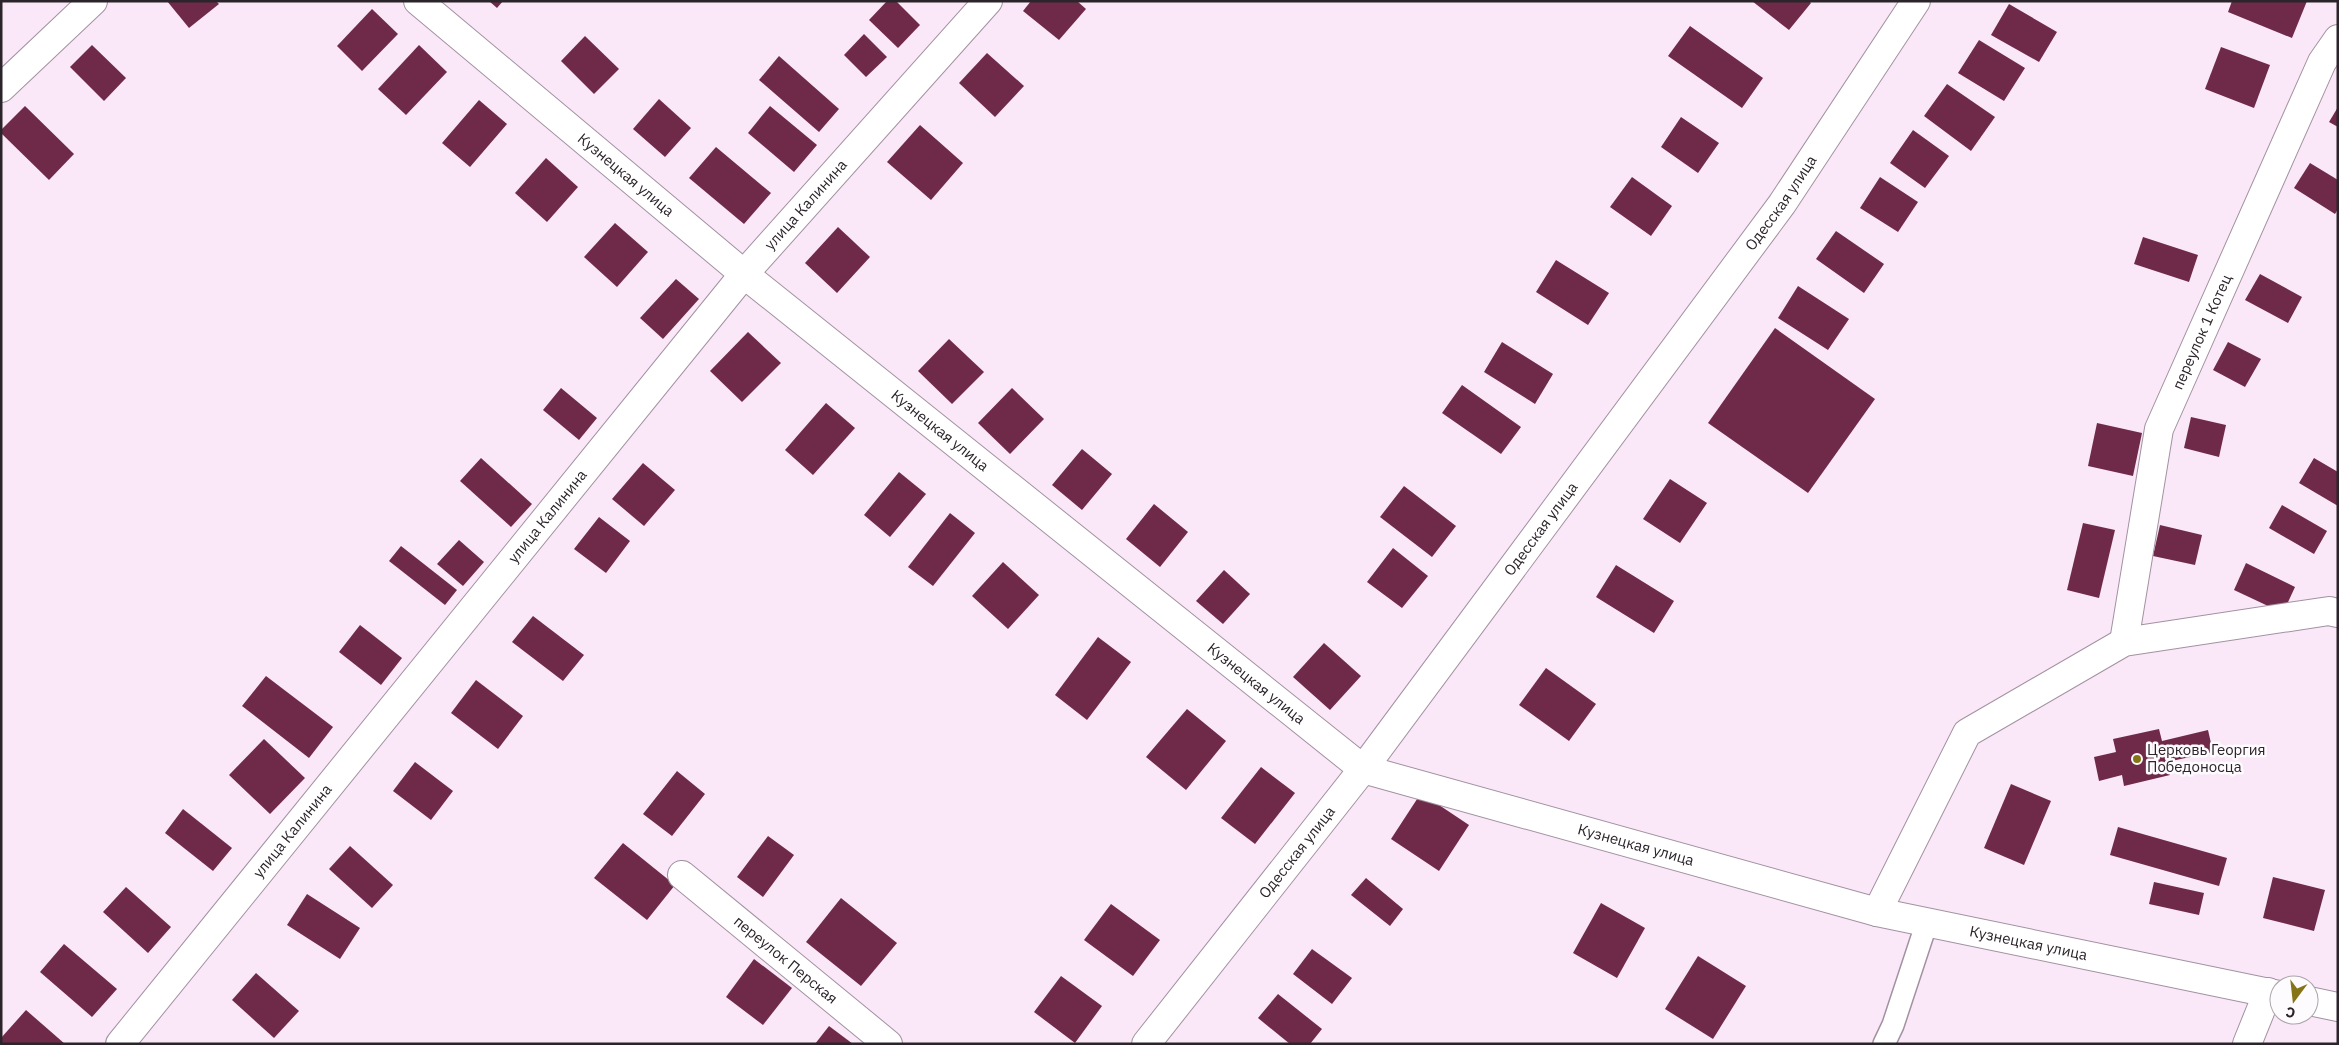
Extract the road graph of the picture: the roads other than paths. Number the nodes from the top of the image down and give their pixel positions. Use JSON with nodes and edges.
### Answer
{"nodes":[{"id":1,"x":93,"y":1,"type":"edge"},
{"id":2,"x":418,"y":1,"type":"edge"},
{"id":3,"x":988,"y":1,"type":"edge"},
{"id":4,"x":1916,"y":1,"type":"edge"},
{"id":5,"x":2338,"y":39,"type":"edge"},
{"id":6,"x":1,"y":88,"type":"edge"},
{"id":7,"x":744,"y":274,"type":"junction"},
{"id":8,"x":2335,"y":607,"type":"edge"},
{"id":9,"x":2124,"y":642,"type":"junction"},
{"id":10,"x":1364,"y":768,"type":"junction"},
{"id":11,"x":682,"y":875,"type":"dead end"},
{"id":12,"x":1876,"y":912,"type":"junction"},
{"id":13,"x":1927,"y":922,"type":"junction"},
{"id":14,"x":2269,"y":992,"type":"edge"},
{"id":15,"x":2269,"y":1002,"type":"edge"},
{"id":16,"x":2319,"y":1003,"type":"edge"},
{"id":17,"x":2338,"y":1007,"type":"edge"},
{"id":18,"x":120,"y":1044,"type":"edge"},
{"id":19,"x":888,"y":1044,"type":"edge"},
{"id":20,"x":1146,"y":1044,"type":"edge"},
{"id":21,"x":1884,"y":1044,"type":"edge"},
{"id":22,"x":2247,"y":1044,"type":"edge"}],
"edges":[{"from":1,"to":6,"type":"street"},
{"from":2,"to":7,"type":"street","name":"Кузнецкая улица"},
{"from":3,"to":7,"type":"street","name":"улица Калинина"},
{"from":4,"to":10,"type":"street","name":"Одесская улица"},
{"from":5,"to":9,"type":"street","name":"переулок 1 Котец"},
{"from":7,"to":10,"type":"street","name":"Кузнецкая улица"},
{"from":7,"to":18,"type":"street","name":"улица Калинина"},
{"from":8,"to":9,"type":"street"},
{"from":9,"to":12,"type":"street"},
{"from":10,"to":12,"type":"street","name":"Кузнецкая улица"},
{"from":10,"to":20,"type":"street","name":"Одесская улица"},
{"from":11,"to":19,"type":"street","name":"переулок Перская"},
{"from":12,"to":13,"type":"street","name":"Кузнецкая улица"},
{"from":13,"to":14,"type":"street","name":"Кузнецкая улица"},
{"from":13,"to":21,"type":"lane"},
{"from":15,"to":22,"type":"street"},
{"from":16,"to":17,"type":"street"}]}
